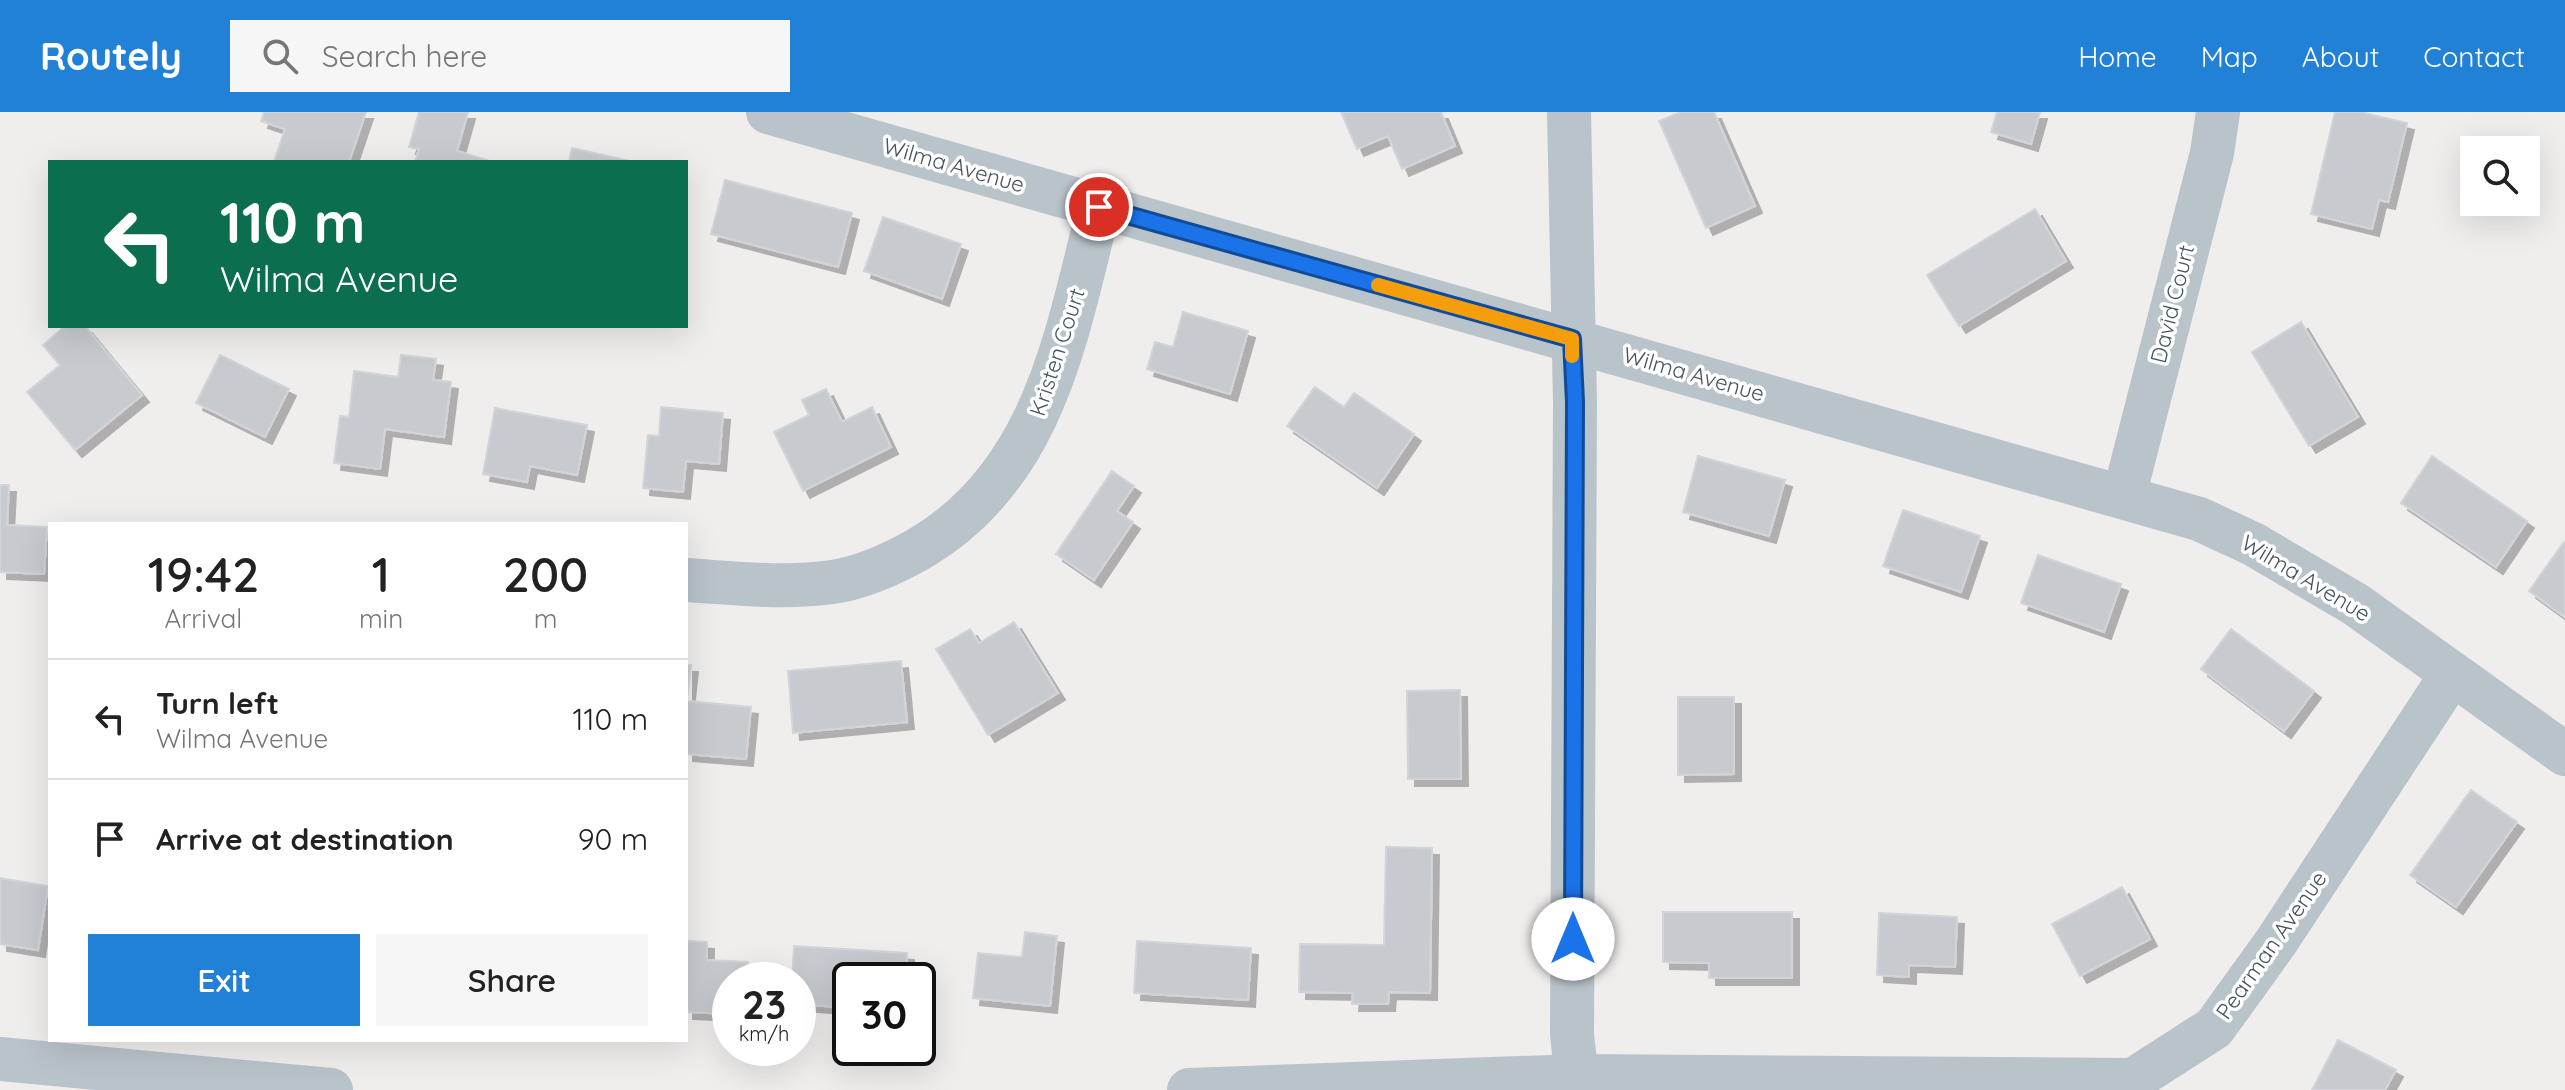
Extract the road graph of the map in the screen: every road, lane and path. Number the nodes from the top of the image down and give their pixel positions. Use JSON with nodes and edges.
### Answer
{"nodes":[{"id":1,"x":768,"y":112,"type":"edge"},
{"id":2,"x":1569,"y":112,"type":"edge"},
{"id":3,"x":2218,"y":112,"type":"edge"},
{"id":4,"x":822,"y":120,"type":"edge"},
{"id":5,"x":1099,"y":207,"type":"junction"},
{"id":6,"x":1572,"y":339,"type":"junction"},
{"id":7,"x":2124,"y":496,"type":"junction"},
{"id":8,"x":688,"y":580,"type":"edge"},
{"id":9,"x":2452,"y":674,"type":"junction"},
{"id":10,"x":2565,"y":754,"type":"edge"},
{"id":11,"x":0,"y":1059,"type":"edge"},
{"id":12,"x":1578,"y":1083,"type":"edge"},
{"id":13,"x":2134,"y":1085,"type":"edge"},
{"id":14,"x":331,"y":1090,"type":"edge"},
{"id":15,"x":1189,"y":1090,"type":"edge"}],
"edges":[{"from":1,"to":4,"type":"street","name":"Wilma Avenue"},
{"from":2,"to":6,"type":"street"},
{"from":3,"to":7,"type":"street","name":"David Court"},
{"from":4,"to":5,"type":"street","name":"Wilma Avenue"},
{"from":5,"to":6,"type":"street","name":"Wilma Avenue"},
{"from":5,"to":8,"type":"street","name":"Kristen Court"},
{"from":6,"to":7,"type":"street","name":"Wilma Avenue"},
{"from":6,"to":12,"type":"street"},
{"from":7,"to":9,"type":"street","name":"Wilma Avenue"},
{"from":9,"to":10,"type":"street","name":"Wilma Avenue"},
{"from":9,"to":13,"type":"street","name":"Pearman Avenue"},
{"from":11,"to":14,"type":"street"},
{"from":12,"to":13,"type":"street","name":"Pearman Avenue"},
{"from":12,"to":15,"type":"street","name":"Pearman Avenue"}]}
